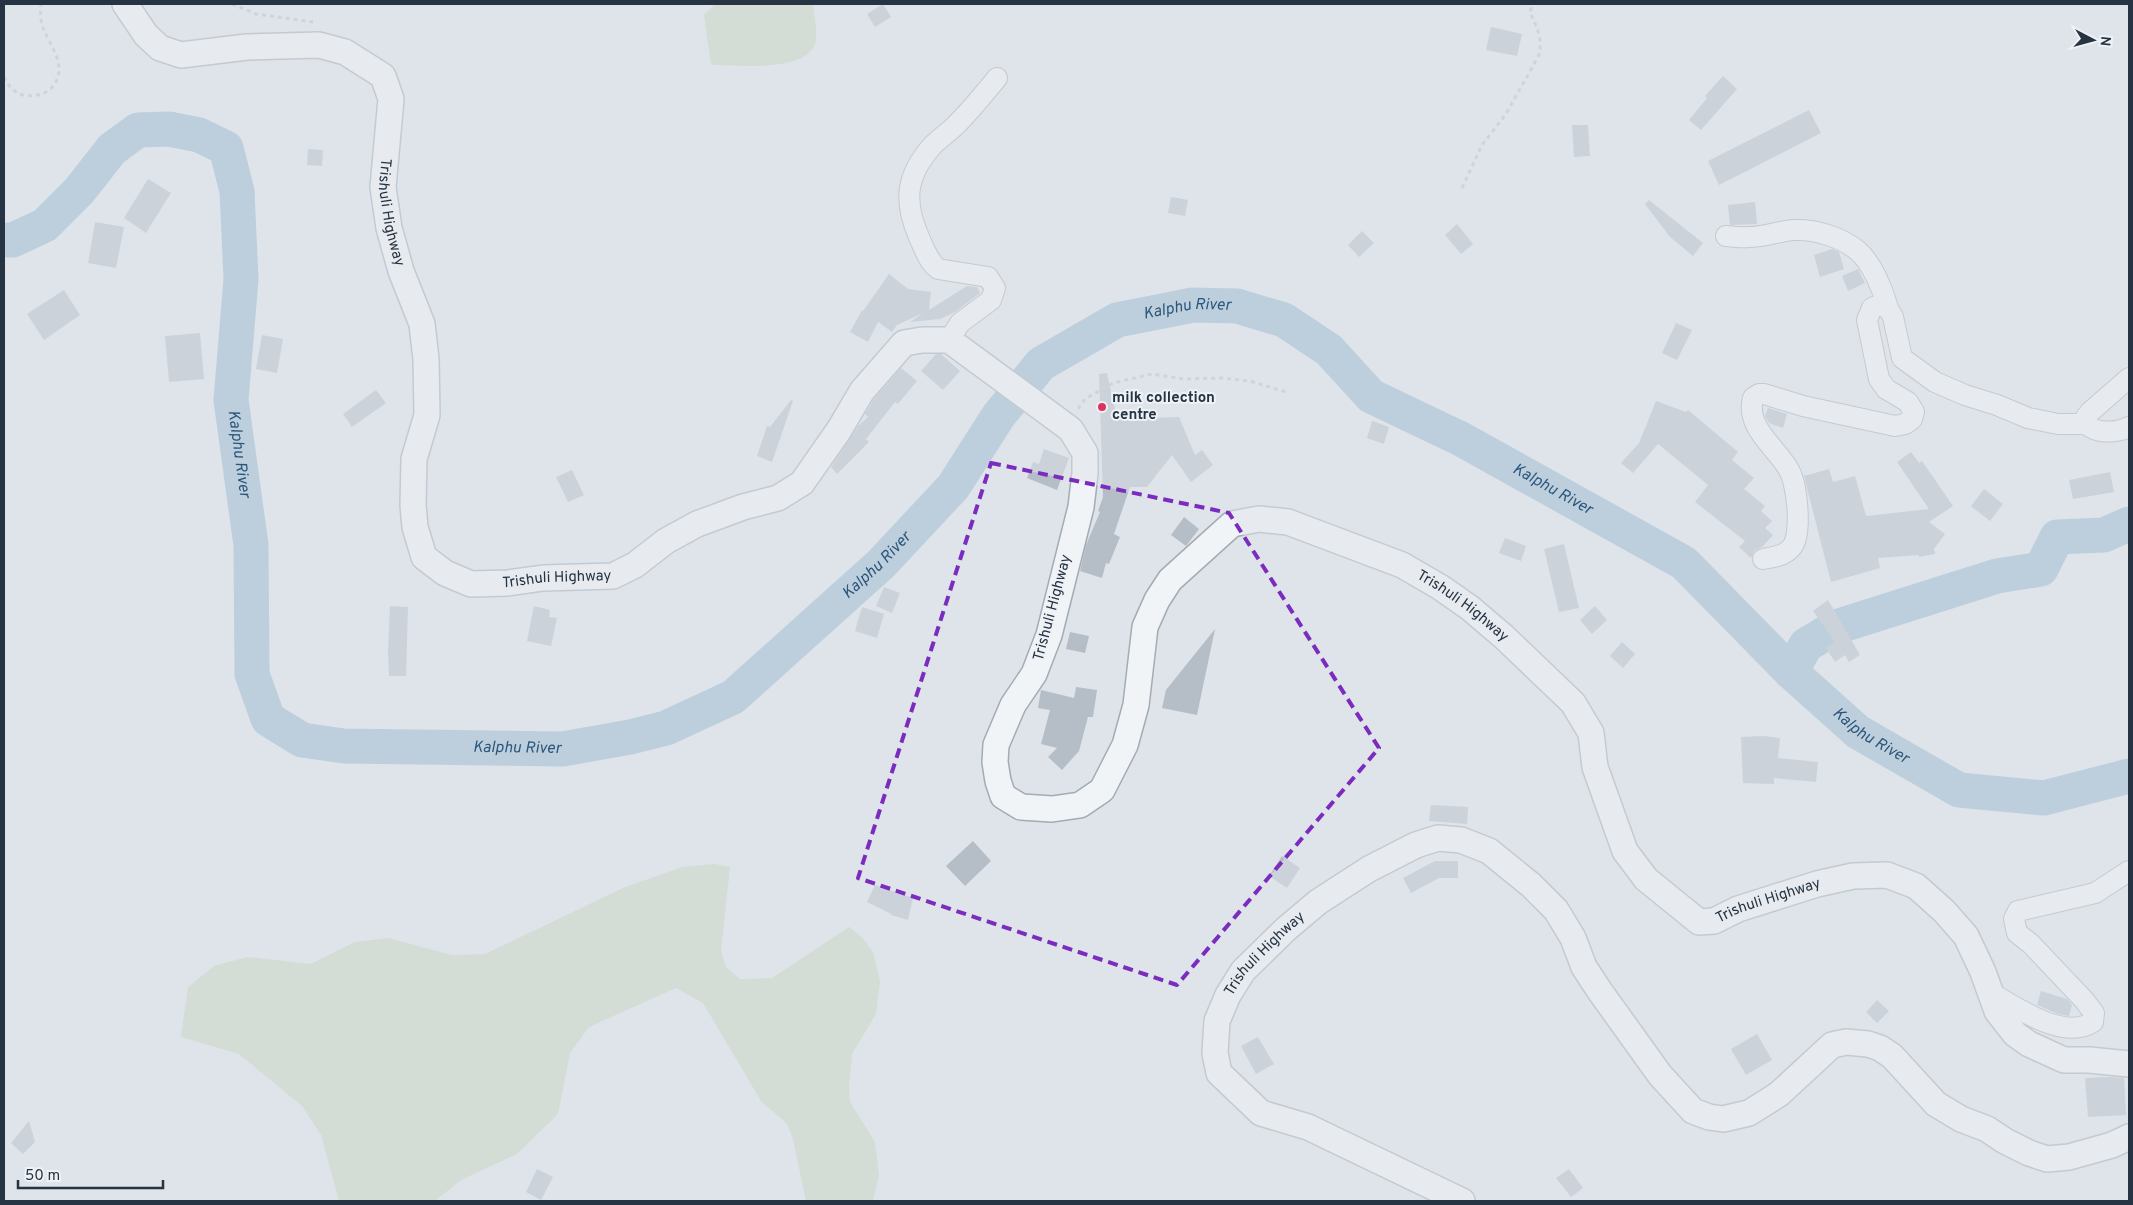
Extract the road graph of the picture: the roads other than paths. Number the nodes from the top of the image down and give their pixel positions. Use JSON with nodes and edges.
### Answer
{"nodes":[{"id":1,"x":125,"y":4,"type":"edge"},
{"id":2,"x":997,"y":78,"type":"dead end"},
{"id":3,"x":1726,"y":236,"type":"dead end"},
{"id":4,"x":1888,"y":308,"type":"junction"},
{"id":5,"x":950,"y":340,"type":"junction"},
{"id":6,"x":2129,"y":378,"type":"edge"},
{"id":7,"x":2086,"y":424,"type":"junction"},
{"id":8,"x":2129,"y":428,"type":"edge"},
{"id":9,"x":1763,"y":559,"type":"dead end"},
{"id":10,"x":2129,"y":870,"type":"edge"},
{"id":11,"x":1991,"y":993,"type":"junction"},
{"id":12,"x":2129,"y":1064,"type":"edge"},
{"id":13,"x":2129,"y":1136,"type":"edge"},
{"id":14,"x":1462,"y":1201,"type":"edge"}],
"edges":[{"from":1,"to":5,"type":"street","name":"Trishuli Highway"},
{"from":2,"to":5,"type":"street"},
{"from":3,"to":4,"type":"street"},
{"from":4,"to":7,"type":"street"},
{"from":4,"to":9,"type":"street"},
{"from":5,"to":11,"type":"street","name":"Trishuli Highway"},
{"from":6,"to":7,"type":"street"},
{"from":7,"to":8,"type":"street"},
{"from":10,"to":11,"type":"street"},
{"from":11,"to":12,"type":"street","name":"Trishuli Highway"},
{"from":13,"to":14,"type":"street","name":"Trishuli Highway"}]}
